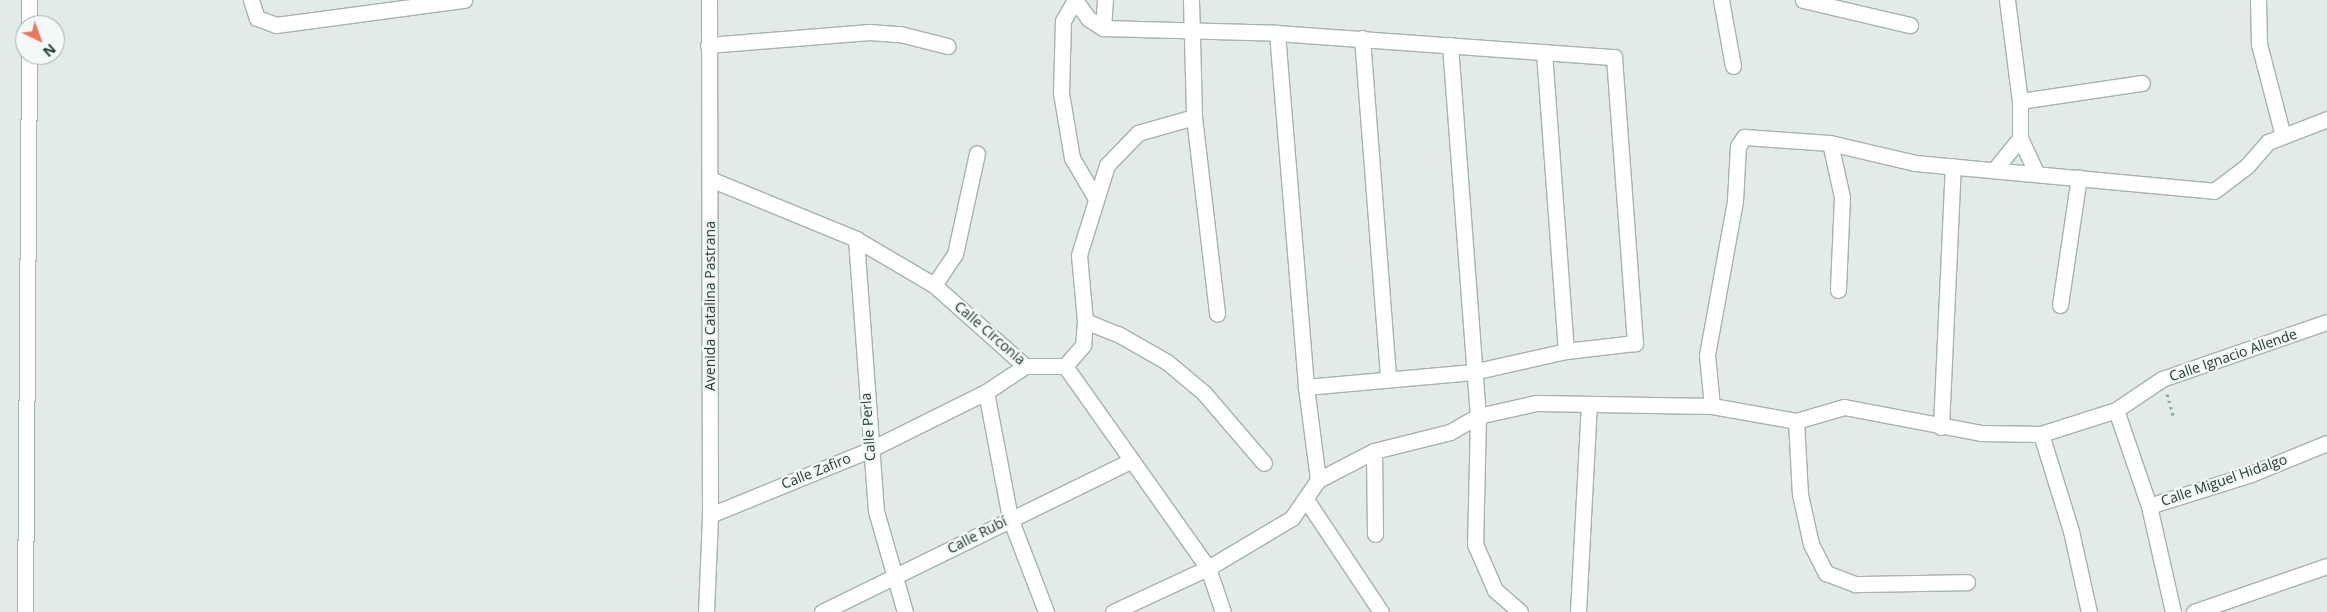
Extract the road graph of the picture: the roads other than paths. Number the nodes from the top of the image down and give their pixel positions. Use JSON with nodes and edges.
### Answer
{"nodes":[{"id":1,"x":29,"y":0,"type":"edge"},
{"id":2,"x":251,"y":0,"type":"edge"},
{"id":3,"x":464,"y":0,"type":"edge"},
{"id":4,"x":709,"y":0,"type":"edge"},
{"id":5,"x":1075,"y":0,"type":"edge"},
{"id":6,"x":1105,"y":0,"type":"edge"},
{"id":7,"x":1191,"y":0,"type":"edge"},
{"id":8,"x":1721,"y":0,"type":"edge"},
{"id":9,"x":1803,"y":0,"type":"edge"},
{"id":10,"x":2007,"y":0,"type":"edge"},
{"id":11,"x":2258,"y":0,"type":"edge"},
{"id":12,"x":1842,"y":4,"type":"edge"},
{"id":13,"x":29,"y":15,"type":"edge"},
{"id":14,"x":1910,"y":25,"type":"dead end"},
{"id":15,"x":1103,"y":28,"type":"junction"},
{"id":16,"x":1190,"y":30,"type":"junction"},
{"id":17,"x":1277,"y":33,"type":"junction"},
{"id":18,"x":1362,"y":38,"type":"junction"},
{"id":19,"x":708,"y":45,"type":"junction"},
{"id":20,"x":1450,"y":45,"type":"junction"},
{"id":21,"x":947,"y":46,"type":"dead end"},
{"id":22,"x":1544,"y":52,"type":"junction"},
{"id":23,"x":29,"y":65,"type":"edge"},
{"id":24,"x":1733,"y":66,"type":"dead end"},
{"id":25,"x":2142,"y":83,"type":"dead end"},
{"id":26,"x":2020,"y":101,"type":"junction"},
{"id":27,"x":1194,"y":118,"type":"junction"},
{"id":28,"x":2327,"y":119,"type":"edge"},
{"id":29,"x":2283,"y":136,"type":"junction"},
{"id":30,"x":2020,"y":138,"type":"junction"},
{"id":31,"x":1830,"y":144,"type":"junction"},
{"id":32,"x":977,"y":153,"type":"dead end"},
{"id":33,"x":1953,"y":166,"type":"junction"},
{"id":34,"x":1995,"y":169,"type":"junction"},
{"id":35,"x":2036,"y":173,"type":"junction"},
{"id":36,"x":2080,"y":177,"type":"junction"},
{"id":37,"x":710,"y":179,"type":"junction"},
{"id":38,"x":1095,"y":197,"type":"junction"},
{"id":39,"x":856,"y":239,"type":"junction"},
{"id":40,"x":934,"y":285,"type":"junction"},
{"id":41,"x":1838,"y":290,"type":"dead end"},
{"id":42,"x":2060,"y":305,"type":"dead end"},
{"id":43,"x":1217,"y":314,"type":"dead end"},
{"id":44,"x":1085,"y":321,"type":"junction"},
{"id":45,"x":2326,"y":327,"type":"edge"},
{"id":46,"x":1566,"y":351,"type":"junction"},
{"id":47,"x":1025,"y":366,"type":"junction"},
{"id":48,"x":1065,"y":366,"type":"junction"},
{"id":49,"x":1473,"y":372,"type":"junction"},
{"id":50,"x":1388,"y":378,"type":"junction"},
{"id":51,"x":1306,"y":387,"type":"junction"},
{"id":52,"x":986,"y":392,"type":"junction"},
{"id":53,"x":1589,"y":404,"type":"junction"},
{"id":54,"x":1712,"y":406,"type":"junction"},
{"id":55,"x":2116,"y":410,"type":"junction"},
{"id":56,"x":1478,"y":416,"type":"junction"},
{"id":57,"x":1796,"y":421,"type":"junction"},
{"id":58,"x":1941,"y":427,"type":"junction"},
{"id":59,"x":2042,"y":434,"type":"junction"},
{"id":60,"x":2327,"y":442,"type":"edge"},
{"id":61,"x":869,"y":450,"type":"junction"},
{"id":62,"x":1374,"y":451,"type":"junction"},
{"id":63,"x":1132,"y":460,"type":"junction"},
{"id":64,"x":1264,"y":463,"type":"dead end"},
{"id":65,"x":1318,"y":480,"type":"junction"},
{"id":66,"x":1307,"y":500,"type":"junction"},
{"id":67,"x":2149,"y":506,"type":"junction"},
{"id":68,"x":710,"y":515,"type":"junction"},
{"id":69,"x":1010,"y":518,"type":"junction"},
{"id":70,"x":1375,"y":534,"type":"dead end"},
{"id":71,"x":2327,"y":566,"type":"edge"},
{"id":72,"x":1208,"y":568,"type":"junction"},
{"id":73,"x":894,"y":578,"type":"junction"},
{"id":74,"x":1968,"y":582,"type":"dead end"},
{"id":75,"x":24,"y":612,"type":"edge"},
{"id":76,"x":706,"y":612,"type":"edge"},
{"id":77,"x":822,"y":612,"type":"edge"},
{"id":78,"x":905,"y":612,"type":"edge"},
{"id":79,"x":1046,"y":612,"type":"edge"},
{"id":80,"x":1113,"y":612,"type":"edge"},
{"id":81,"x":1223,"y":612,"type":"edge"},
{"id":82,"x":1380,"y":612,"type":"edge"},
{"id":83,"x":1520,"y":612,"type":"edge"},
{"id":84,"x":1578,"y":612,"type":"edge"},
{"id":85,"x":2089,"y":612,"type":"edge"},
{"id":86,"x":2173,"y":612,"type":"edge"},
{"id":87,"x":2194,"y":612,"type":"edge"}],
"edges":[{"from":1,"to":13,"type":"street"},
{"from":2,"to":3,"type":"street"},
{"from":4,"to":19,"type":"street","name":"Avenida Catalina Pastrana"},
{"from":5,"to":15,"type":"street"},
{"from":5,"to":38,"type":"street"},
{"from":6,"to":15,"type":"street"},
{"from":7,"to":16,"type":"street"},
{"from":8,"to":24,"type":"street"},
{"from":9,"to":12,"type":"street"},
{"from":10,"to":26,"type":"street"},
{"from":11,"to":29,"type":"street"},
{"from":12,"to":14,"type":"street"},
{"from":15,"to":16,"type":"street"},
{"from":16,"to":17,"type":"street"},
{"from":16,"to":27,"type":"street"},
{"from":17,"to":18,"type":"street"},
{"from":17,"to":51,"type":"street"},
{"from":18,"to":20,"type":"street"},
{"from":18,"to":50,"type":"street"},
{"from":19,"to":21,"type":"street"},
{"from":19,"to":37,"type":"street","name":"Avenida Catalina Pastrana"},
{"from":20,"to":22,"type":"street"},
{"from":20,"to":49,"type":"street"},
{"from":22,"to":46,"type":"street"},
{"from":22,"to":46,"type":"street"},
{"from":23,"to":75,"type":"street"},
{"from":25,"to":26,"type":"street"},
{"from":26,"to":30,"type":"street"},
{"from":27,"to":38,"type":"street"},
{"from":27,"to":43,"type":"street"},
{"from":28,"to":29,"type":"street"},
{"from":29,"to":36,"type":"street"},
{"from":30,"to":34,"type":"street"},
{"from":30,"to":35,"type":"street"},
{"from":31,"to":33,"type":"street"},
{"from":31,"to":41,"type":"street"},
{"from":31,"to":54,"type":"street"},
{"from":32,"to":40,"type":"street"},
{"from":33,"to":34,"type":"street"},
{"from":33,"to":58,"type":"street"},
{"from":34,"to":35,"type":"street"},
{"from":35,"to":36,"type":"street"},
{"from":36,"to":42,"type":"street"},
{"from":37,"to":39,"type":"street","name":"Calle Circonia"},
{"from":37,"to":68,"type":"street","name":"Avenida Catalina Pastrana"},
{"from":38,"to":44,"type":"street"},
{"from":39,"to":40,"type":"street","name":"Calle Circonia"},
{"from":39,"to":61,"type":"street","name":"Calle Perla"},
{"from":40,"to":47,"type":"street","name":"Calle Circonia"},
{"from":44,"to":48,"type":"street"},
{"from":44,"to":64,"type":"street"},
{"from":45,"to":55,"type":"street","name":"Calle Ignacio Allende"},
{"from":46,"to":49,"type":"street"},
{"from":47,"to":48,"type":"street","name":"Calle Circonia"},
{"from":47,"to":52,"type":"street","name":"Calle Zafiro"},
{"from":48,"to":63,"type":"street"},
{"from":49,"to":50,"type":"street"},
{"from":49,"to":56,"type":"street"},
{"from":50,"to":51,"type":"street"},
{"from":51,"to":65,"type":"street"},
{"from":52,"to":61,"type":"street","name":"Calle Zafiro"},
{"from":52,"to":69,"type":"street"},
{"from":53,"to":54,"type":"street"},
{"from":53,"to":56,"type":"street"},
{"from":53,"to":84,"type":"street"},
{"from":54,"to":57,"type":"street"},
{"from":55,"to":59,"type":"street","name":"Calle Ignacio Allende"},
{"from":55,"to":67,"type":"street","name":"Calle Miguel Hidalgo"},
{"from":56,"to":62,"type":"street"},
{"from":56,"to":83,"type":"street"},
{"from":57,"to":58,"type":"street","name":"Calle Ignacio Allende"},
{"from":57,"to":74,"type":"street"},
{"from":58,"to":59,"type":"street","name":"Calle Ignacio Allende"},
{"from":59,"to":85,"type":"street"},
{"from":60,"to":67,"type":"street","name":"Calle Miguel Hidalgo"},
{"from":61,"to":68,"type":"street","name":"Calle Zafiro"},
{"from":61,"to":73,"type":"street","name":"Calle Perla"},
{"from":62,"to":65,"type":"street"},
{"from":62,"to":70,"type":"street"},
{"from":63,"to":69,"type":"street","name":"Calle Rubí"},
{"from":63,"to":72,"type":"street"},
{"from":65,"to":66,"type":"street"},
{"from":66,"to":72,"type":"street"},
{"from":66,"to":82,"type":"street"},
{"from":67,"to":86,"type":"street","name":"Calle Miguel Hidalgo"},
{"from":68,"to":76,"type":"street","name":"Avenida Catalina Pastrana"},
{"from":69,"to":73,"type":"street","name":"Calle Rubí"},
{"from":69,"to":79,"type":"street"},
{"from":71,"to":87,"type":"street"},
{"from":72,"to":80,"type":"street"},
{"from":72,"to":81,"type":"street"},
{"from":73,"to":77,"type":"street","name":"Calle Rubí"},
{"from":73,"to":78,"type":"street","name":"Calle Perla"}]}
